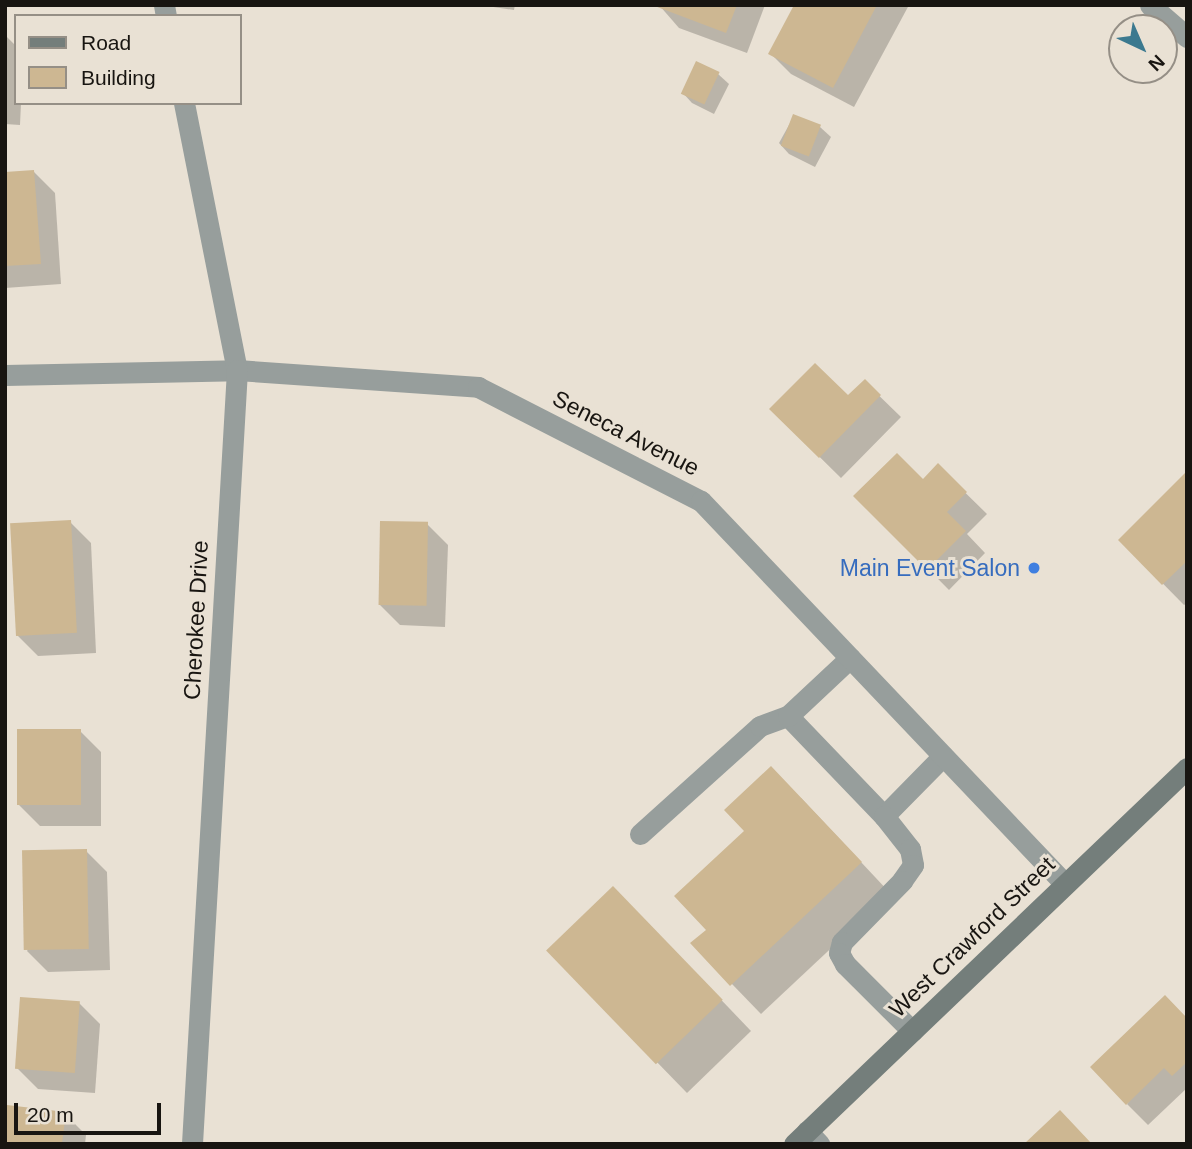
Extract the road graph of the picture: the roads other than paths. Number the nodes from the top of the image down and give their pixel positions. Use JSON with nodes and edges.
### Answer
{"nodes":[{"id":1,"x":1150,"y":5,"type":"edge"},
{"id":2,"x":1187,"y":37,"type":"edge"},
{"id":3,"x":184,"y":105,"type":"edge"},
{"id":4,"x":237,"y":370,"type":"junction"},
{"id":5,"x":5,"y":375,"type":"edge"},
{"id":6,"x":850,"y":658,"type":"junction"},
{"id":7,"x":788,"y":716,"type":"junction"},
{"id":8,"x":943,"y":756,"type":"junction"},
{"id":9,"x":1187,"y":768,"type":"edge"},
{"id":10,"x":884,"y":816,"type":"junction"},
{"id":11,"x":640,"y":834,"type":"dead end"},
{"id":12,"x":1065,"y":884,"type":"junction"},
{"id":13,"x":912,"y":1031,"type":"junction"},
{"id":14,"x":807,"y":1139,"type":"edge"},
{"id":15,"x":192,"y":1144,"type":"edge"}],
"edges":[{"from":1,"to":2,"type":"street"},
{"from":3,"to":4,"type":"street","name":"Cherokee Drive"},
{"from":4,"to":5,"type":"street","name":"Seneca Avenue"},
{"from":4,"to":6,"type":"street","name":"Seneca Avenue"},
{"from":4,"to":15,"type":"street","name":"Cherokee Drive"},
{"from":6,"to":7,"type":"street"},
{"from":6,"to":8,"type":"street","name":"Seneca Avenue"},
{"from":7,"to":10,"type":"street"},
{"from":7,"to":11,"type":"street"},
{"from":8,"to":10,"type":"street"},
{"from":8,"to":12,"type":"street","name":"Seneca Avenue"},
{"from":9,"to":12,"type":"main road","name":"West Crawford Street"},
{"from":10,"to":13,"type":"street"},
{"from":12,"to":13,"type":"main road","name":"West Crawford Street"},
{"from":13,"to":14,"type":"main road","name":"West Crawford Street"}]}
